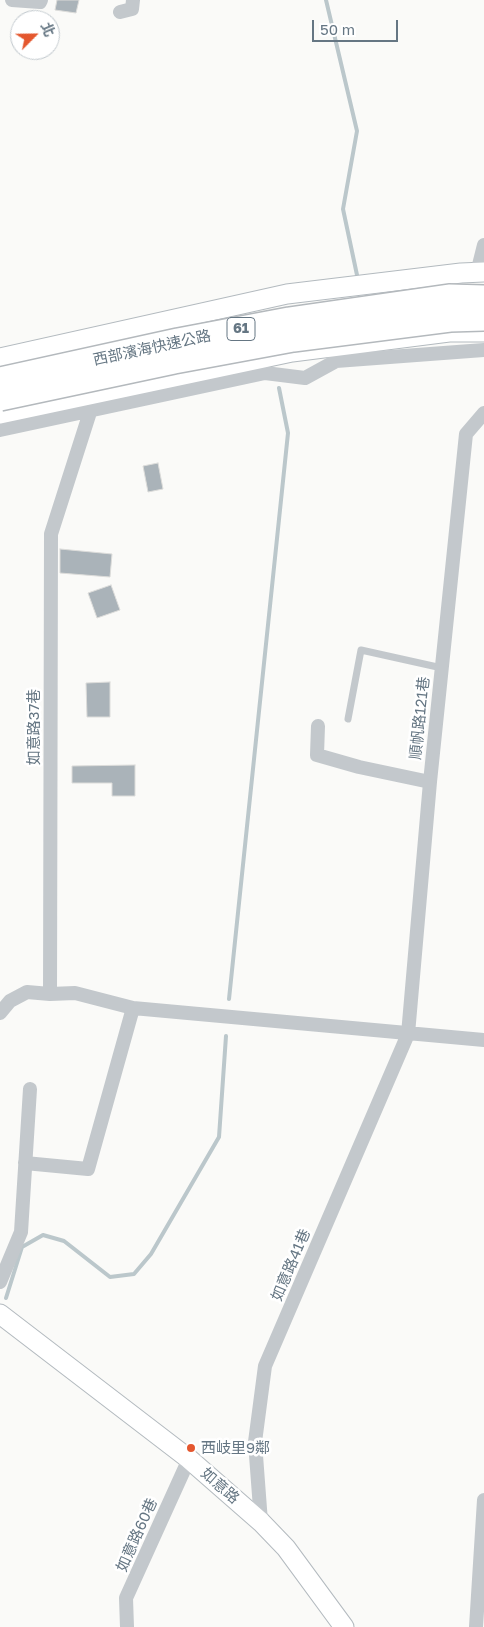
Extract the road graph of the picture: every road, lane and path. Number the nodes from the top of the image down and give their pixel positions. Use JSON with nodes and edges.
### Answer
{"nodes":[{"id":1,"x":12,"y":0,"type":"edge"},
{"id":2,"x":41,"y":0,"type":"edge"},
{"id":3,"x":133,"y":0,"type":"edge"},
{"id":4,"x":120,"y":12,"type":"dead end"},
{"id":5,"x":484,"y":246,"type":"edge"},
{"id":6,"x":482,"y":268,"type":"edge"},
{"id":7,"x":484,"y":298,"type":"edge"},
{"id":8,"x":484,"y":318,"type":"edge"},
{"id":9,"x":484,"y":332,"type":"edge"},
{"id":10,"x":484,"y":350,"type":"edge"},
{"id":11,"x":0,"y":358,"type":"edge"},
{"id":12,"x":0,"y":380,"type":"edge"},
{"id":13,"x":0,"y":398,"type":"edge"},
{"id":14,"x":91,"y":409,"type":"junction"},
{"id":15,"x":484,"y":413,"type":"edge"},
{"id":16,"x":0,"y":414,"type":"edge"},
{"id":17,"x":0,"y":430,"type":"edge"},
{"id":18,"x":442,"y":668,"type":"junction"},
{"id":19,"x":348,"y":719,"type":"dead end"},
{"id":20,"x":318,"y":726,"type":"dead end"},
{"id":21,"x":430,"y":782,"type":"junction"},
{"id":22,"x":50,"y":994,"type":"junction"},
{"id":23,"x":133,"y":1008,"type":"junction"},
{"id":24,"x":0,"y":1013,"type":"edge"},
{"id":25,"x":408,"y":1034,"type":"junction"},
{"id":26,"x":484,"y":1040,"type":"edge"},
{"id":27,"x":30,"y":1089,"type":"dead end"},
{"id":28,"x":25,"y":1163,"type":"junction"},
{"id":29,"x":0,"y":1282,"type":"edge"},
{"id":30,"x":0,"y":1314,"type":"edge"},
{"id":31,"x":188,"y":1458,"type":"junction"},
{"id":32,"x":484,"y":1500,"type":"edge"},
{"id":33,"x":261,"y":1522,"type":"junction"},
{"id":34,"x":127,"y":1627,"type":"edge"},
{"id":35,"x":344,"y":1627,"type":"edge"},
{"id":36,"x":476,"y":1627,"type":"edge"}],
"edges":[{"from":1,"to":2,"type":"street"},
{"from":3,"to":4,"type":"street"},
{"from":5,"to":6,"type":"street"},
{"from":6,"to":11,"type":"street"},
{"from":7,"to":12,"type":"highway","name":"西部濱海快速公路","number":"61","bridge":true},
{"from":8,"to":13,"type":"highway","name":"西部濱海快速公路","number":"61","bridge":true},
{"from":9,"to":16,"type":"street"},
{"from":10,"to":14,"type":"street"},
{"from":14,"to":17,"type":"street"},
{"from":14,"to":22,"type":"street","name":"如意路37巷"},
{"from":15,"to":18,"type":"street","name":"順帆路121巷"},
{"from":18,"to":19,"type":"lane"},
{"from":18,"to":21,"type":"street","name":"順帆路121巷"},
{"from":20,"to":21,"type":"street"},
{"from":21,"to":25,"type":"street","name":"順帆路121巷"},
{"from":22,"to":23,"type":"street"},
{"from":22,"to":24,"type":"street"},
{"from":23,"to":25,"type":"street"},
{"from":23,"to":28,"type":"street"},
{"from":25,"to":26,"type":"street"},
{"from":25,"to":33,"type":"street","name":"如意路41巷"},
{"from":27,"to":28,"type":"street"},
{"from":28,"to":29,"type":"street"},
{"from":30,"to":31,"type":"street","name":"如意路"},
{"from":31,"to":33,"type":"street","name":"如意路"},
{"from":31,"to":34,"type":"street","name":"如意路60巷"},
{"from":32,"to":36,"type":"street"},
{"from":33,"to":35,"type":"street","name":"如意路"}]}
